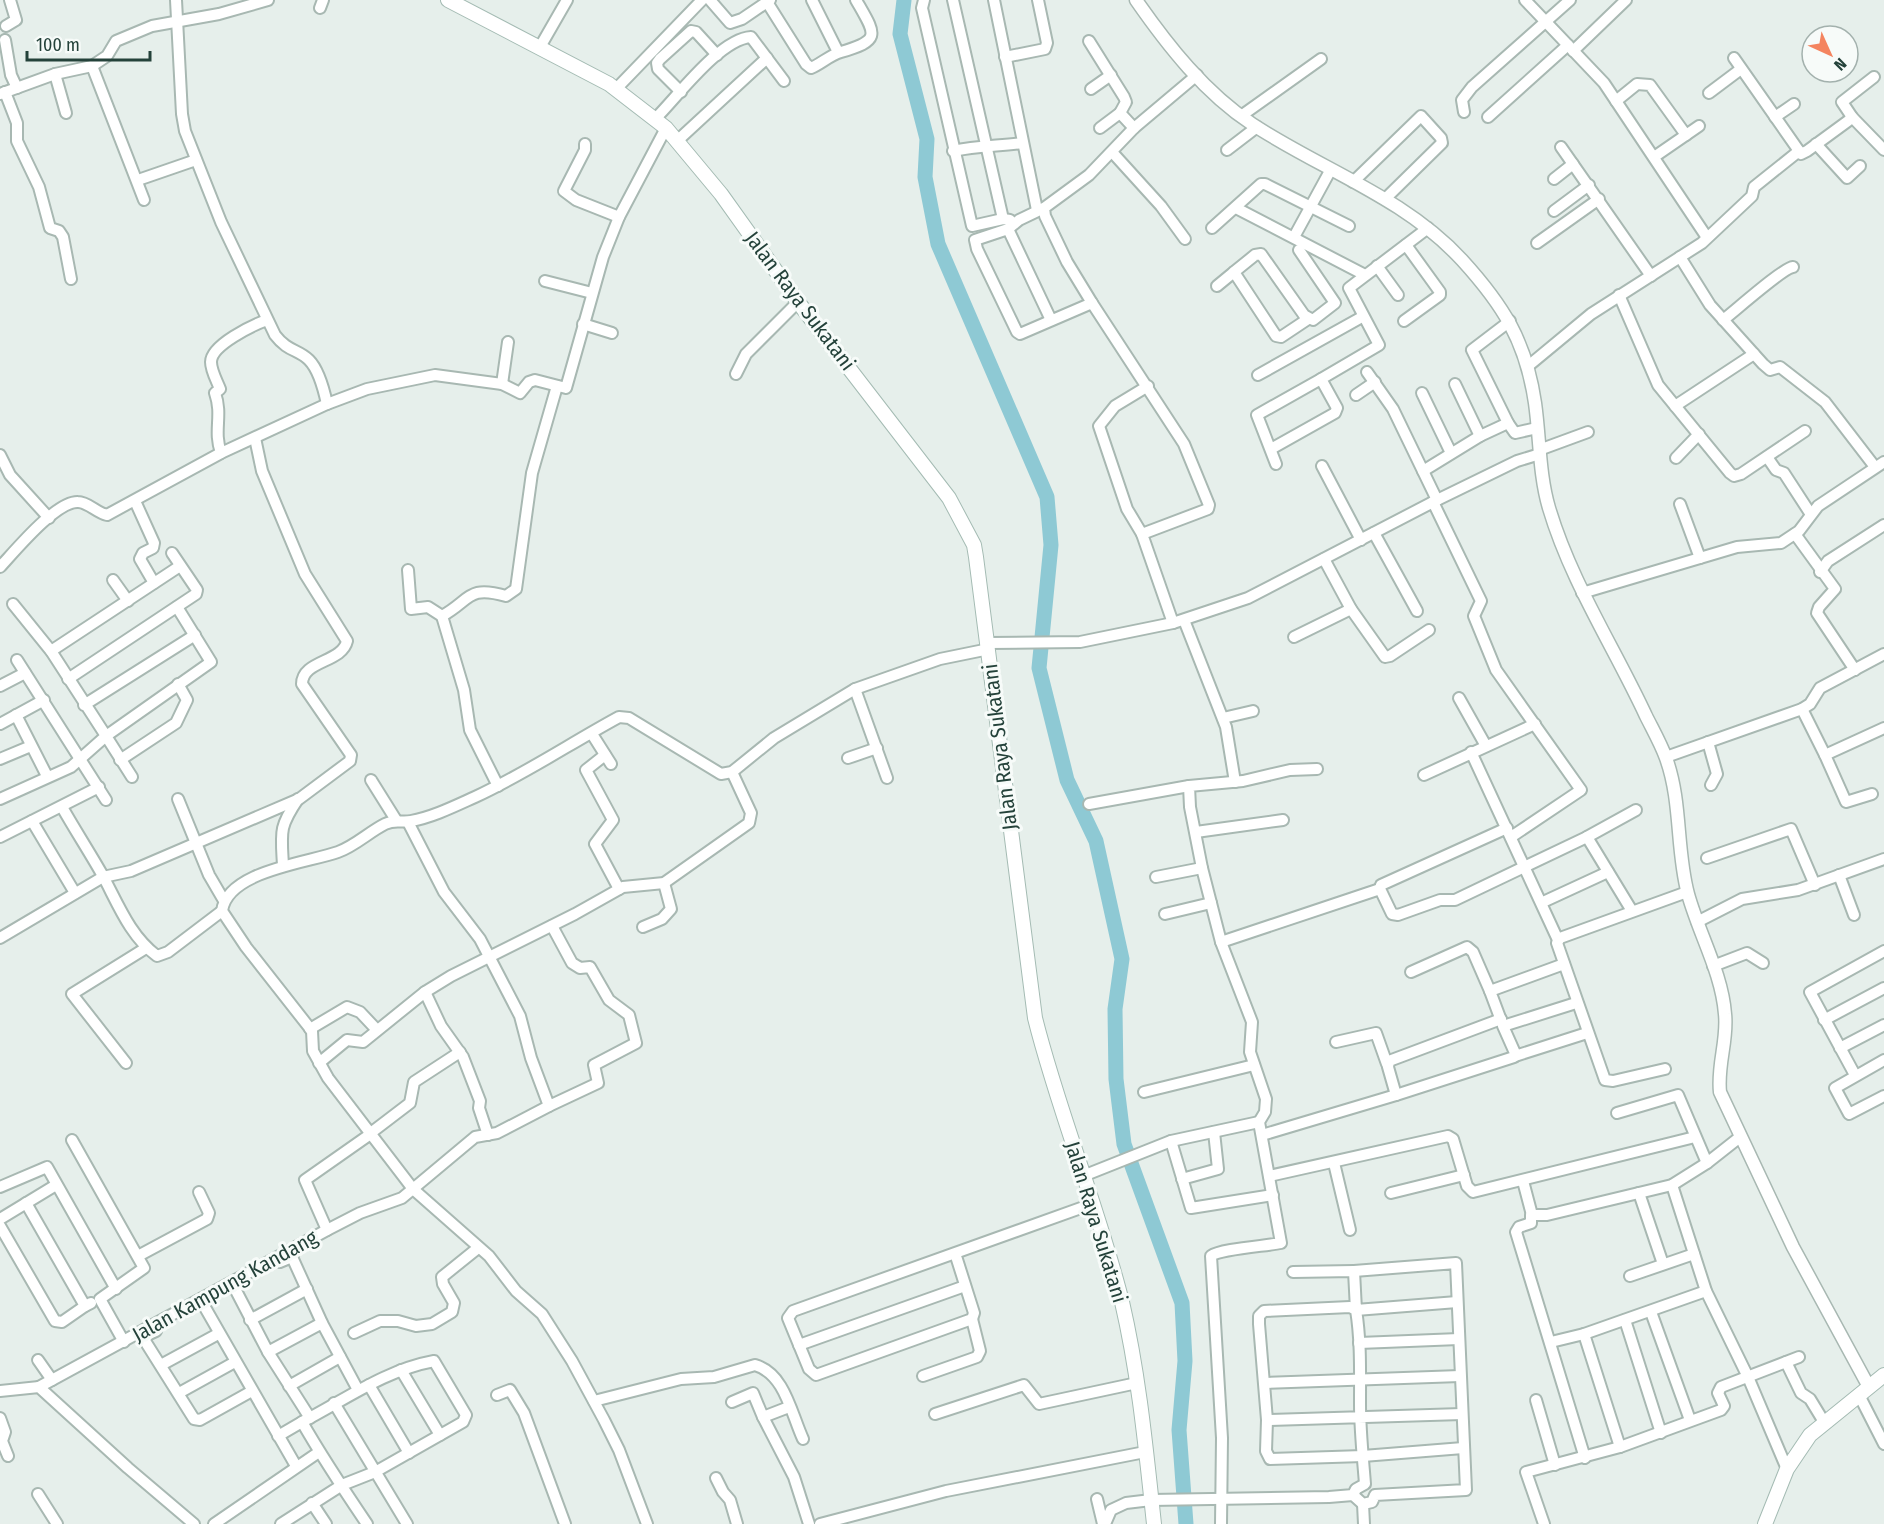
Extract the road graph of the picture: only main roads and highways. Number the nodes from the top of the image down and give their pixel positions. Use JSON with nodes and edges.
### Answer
{"nodes":[{"id":1,"x":448,"y":0,"type":"edge"},
{"id":2,"x":1884,"y":1375,"type":"edge"},
{"id":3,"x":1154,"y":1524,"type":"edge"},
{"id":4,"x":1765,"y":1524,"type":"edge"}],
"edges":[{"from":1,"to":3,"type":"main road","name":"Jalan Raya Sukatani"},
{"from":2,"to":4,"type":"main road"}]}
